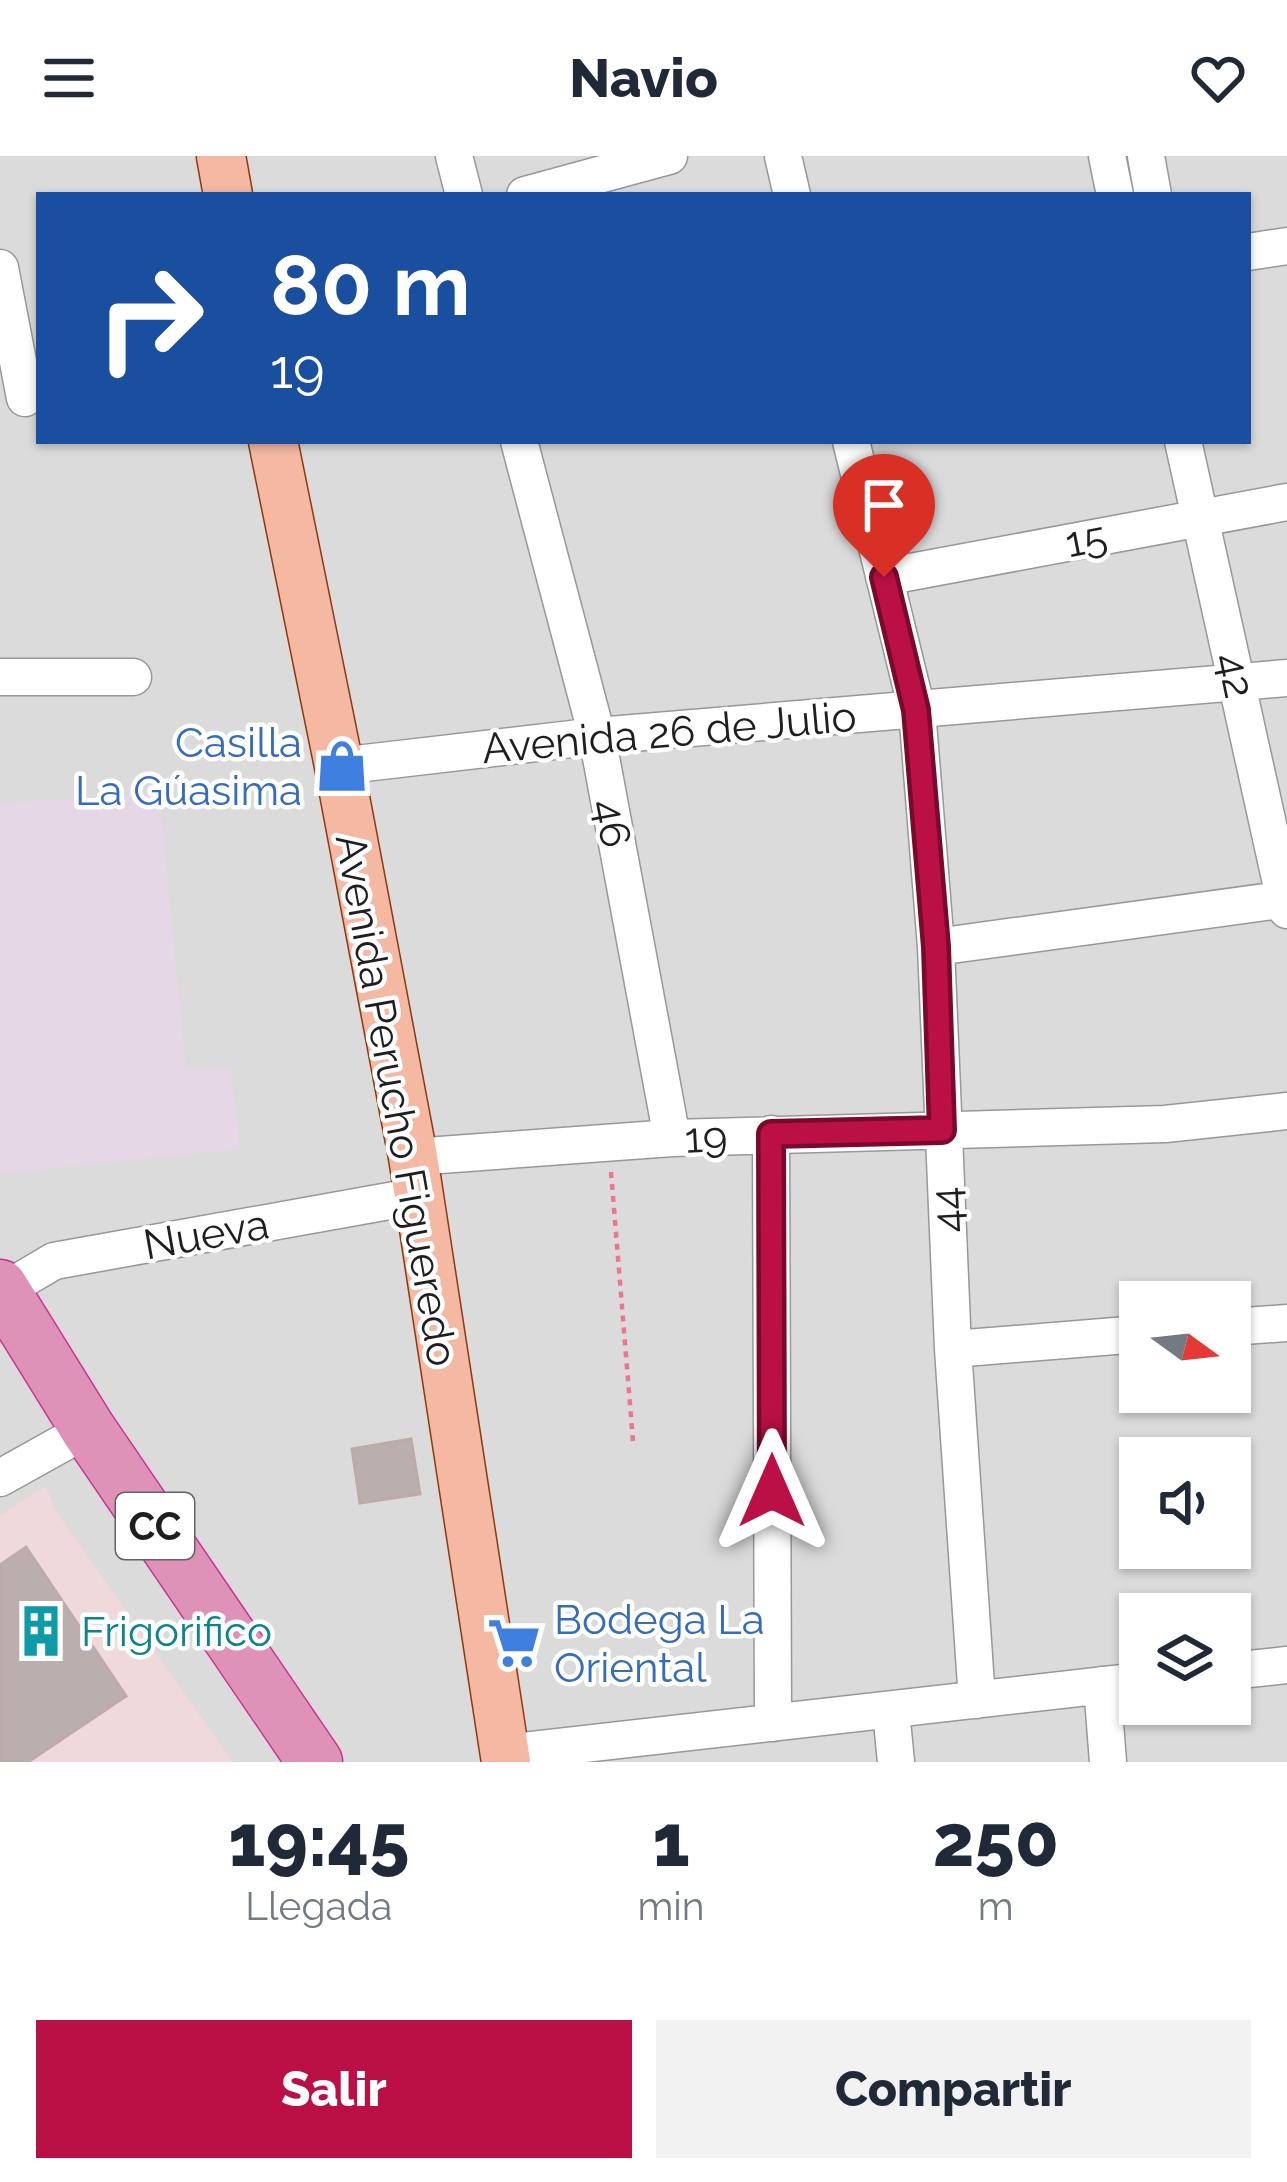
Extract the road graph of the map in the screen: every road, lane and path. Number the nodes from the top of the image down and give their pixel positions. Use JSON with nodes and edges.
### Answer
{"nodes":[{"id":1,"x":221,"y":156,"type":"edge"},
{"id":2,"x":454,"y":156,"type":"edge"},
{"id":3,"x":669,"y":156,"type":"edge"},
{"id":4,"x":783,"y":156,"type":"edge"},
{"id":5,"x":1107,"y":156,"type":"edge"},
{"id":6,"x":1146,"y":156,"type":"edge"},
{"id":7,"x":227,"y":192,"type":"edge"},
{"id":8,"x":463,"y":192,"type":"edge"},
{"id":9,"x":536,"y":192,"type":"edge"},
{"id":10,"x":791,"y":192,"type":"edge"},
{"id":11,"x":1114,"y":192,"type":"edge"},
{"id":12,"x":1152,"y":192,"type":"edge"},
{"id":13,"x":1287,"y":246,"type":"edge"},
{"id":14,"x":1251,"y":252,"type":"edge"},
{"id":15,"x":0,"y":268,"type":"edge"},
{"id":16,"x":21,"y":398,"type":"edge"},
{"id":17,"x":273,"y":444,"type":"edge"},
{"id":18,"x":520,"y":444,"type":"edge"},
{"id":19,"x":851,"y":444,"type":"edge"},
{"id":20,"x":1185,"y":444,"type":"edge"},
{"id":21,"x":1287,"y":502,"type":"edge"},
{"id":22,"x":1201,"y":518,"type":"junction"},
{"id":23,"x":884,"y":577,"type":"junction"},
{"id":24,"x":0,"y":677,"type":"edge"},
{"id":25,"x":133,"y":677,"type":"dead end"},
{"id":26,"x":1287,"y":678,"type":"edge"},
{"id":27,"x":1238,"y":683,"type":"junction"},
{"id":28,"x":916,"y":710,"type":"junction"},
{"id":29,"x":597,"y":736,"type":"junction"},
{"id":30,"x":339,"y":766,"type":"junction"},
{"id":31,"x":1286,"y":903,"type":"edge"},
{"id":32,"x":936,"y":947,"type":"junction"},
{"id":33,"x":1287,"y":1111,"type":"edge"},
{"id":34,"x":942,"y":1130,"type":"junction"},
{"id":35,"x":771,"y":1134,"type":"junction"},
{"id":36,"x":672,"y":1138,"type":"junction"},
{"id":37,"x":609,"y":1143,"type":"junction"},
{"id":38,"x":415,"y":1176,"type":"junction"},
{"id":39,"x":1,"y":1289,"type":"edge"},
{"id":40,"x":1287,"y":1323,"type":"edge"},
{"id":41,"x":1251,"y":1326,"type":"edge"},
{"id":42,"x":1119,"y":1336,"type":"edge"},
{"id":43,"x":953,"y":1348,"type":"junction"},
{"id":44,"x":88,"y":1429,"type":"junction"},
{"id":45,"x":632,"y":1442,"type":"dead end"},
{"id":46,"x":0,"y":1478,"type":"edge"},
{"id":47,"x":1287,"y":1665,"type":"edge"},
{"id":48,"x":1251,"y":1669,"type":"edge"},
{"id":49,"x":1119,"y":1683,"type":"edge"},
{"id":50,"x":1102,"y":1685,"type":"junction"},
{"id":51,"x":977,"y":1700,"type":"junction"},
{"id":52,"x":891,"y":1711,"type":"junction"},
{"id":53,"x":773,"y":1723,"type":"junction"},
{"id":54,"x":506,"y":1757,"type":"edge"},
{"id":55,"x":315,"y":1762,"type":"edge"},
{"id":56,"x":896,"y":1762,"type":"edge"},
{"id":57,"x":1108,"y":1762,"type":"edge"}],
"edges":[{"from":1,"to":7,"type":"main road"},
{"from":2,"to":8,"type":"street"},
{"from":3,"to":9,"type":"street"},
{"from":4,"to":10,"type":"street"},
{"from":5,"to":11,"type":"street"},
{"from":6,"to":12,"type":"street"},
{"from":13,"to":14,"type":"street"},
{"from":15,"to":16,"type":"street"},
{"from":17,"to":30,"type":"main road","name":"Avenida Perucho Figueredo"},
{"from":18,"to":29,"type":"street","name":"46"},
{"from":19,"to":23,"type":"street","name":"44"},
{"from":20,"to":22,"type":"street","name":"42"},
{"from":21,"to":22,"type":"street","name":"15"},
{"from":22,"to":23,"type":"street","name":"15"},
{"from":22,"to":27,"type":"street","name":"42"},
{"from":23,"to":28,"type":"street","name":"44"},
{"from":24,"to":25,"type":"street"},
{"from":26,"to":27,"type":"street","name":"Avenida 26 de Julio"},
{"from":27,"to":28,"type":"street","name":"Avenida 26 de Julio"},
{"from":27,"to":31,"type":"street","name":"42"},
{"from":28,"to":29,"type":"street","name":"Avenida 26 de Julio"},
{"from":28,"to":32,"type":"street","name":"44"},
{"from":29,"to":30,"type":"street","name":"Avenida 26 de Julio"},
{"from":29,"to":36,"type":"street","name":"46"},
{"from":30,"to":38,"type":"main road","name":"Avenida Perucho Figueredo"},
{"from":31,"to":32,"type":"street"},
{"from":32,"to":34,"type":"street","name":"44"},
{"from":33,"to":34,"type":"street","name":"19"},
{"from":34,"to":35,"type":"street","name":"19"},
{"from":34,"to":43,"type":"street","name":"44"},
{"from":35,"to":36,"type":"street","name":"19"},
{"from":35,"to":53,"type":"street"},
{"from":36,"to":37,"type":"street","name":"19"},
{"from":37,"to":38,"type":"street","name":"19"},
{"from":37,"to":45,"type":"path"},
{"from":38,"to":39,"type":"street","name":"Nueva"},
{"from":38,"to":54,"type":"main road","name":"Avenida Perucho Figueredo"},
{"from":39,"to":44,"type":"highway","number":"CC"},
{"from":40,"to":41,"type":"street"},
{"from":42,"to":43,"type":"street"},
{"from":43,"to":51,"type":"street","name":"44"},
{"from":44,"to":46,"type":"street"},
{"from":44,"to":55,"type":"highway","number":"CC"},
{"from":47,"to":48,"type":"street"},
{"from":49,"to":50,"type":"street"},
{"from":50,"to":51,"type":"street"},
{"from":50,"to":57,"type":"street"},
{"from":51,"to":52,"type":"street"},
{"from":52,"to":53,"type":"street"},
{"from":52,"to":56,"type":"street"},
{"from":53,"to":54,"type":"street"}]}
